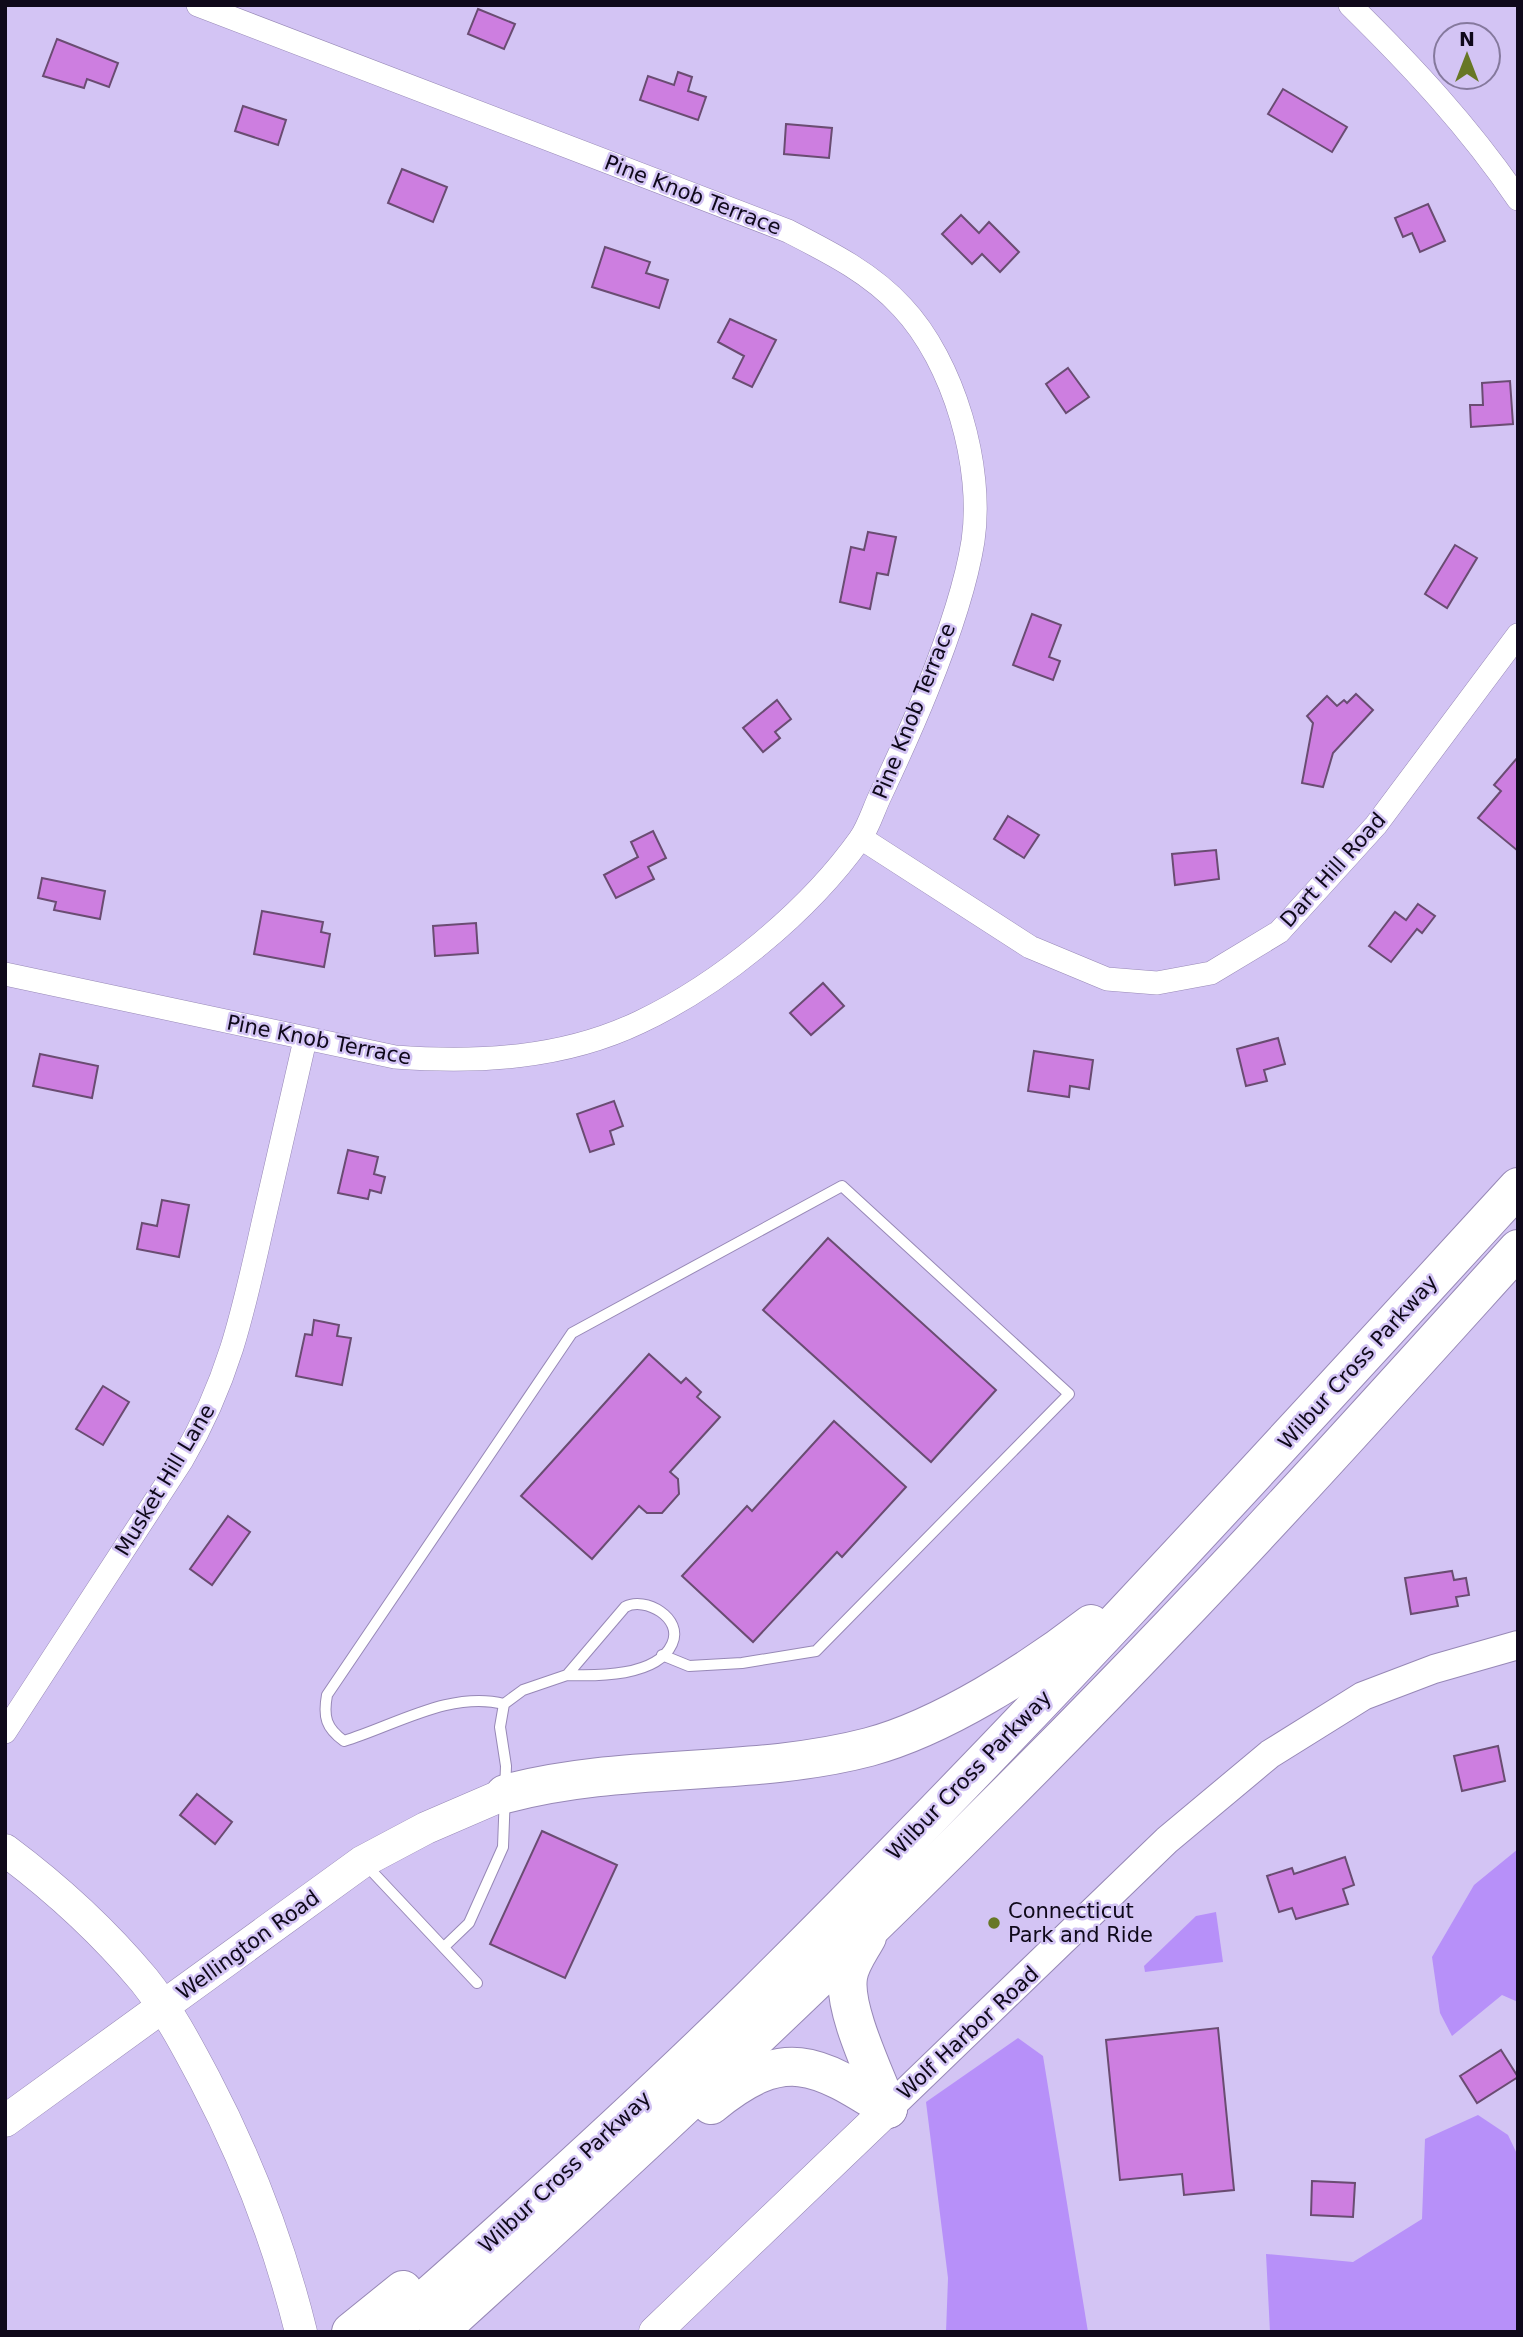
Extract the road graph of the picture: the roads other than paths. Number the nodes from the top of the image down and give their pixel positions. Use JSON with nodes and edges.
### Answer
{"nodes":[{"id":1,"x":198,"y":5,"type":"edge"},
{"id":2,"x":1350,"y":5,"type":"edge"},
{"id":3,"x":1518,"y":199,"type":"edge"},
{"id":4,"x":1518,"y":635,"type":"edge"},
{"id":5,"x":860,"y":838,"type":"junction"},
{"id":6,"x":5,"y":974,"type":"edge"},
{"id":7,"x":305,"y":1040,"type":"junction"},
{"id":8,"x":1518,"y":1187,"type":"edge"},
{"id":9,"x":1518,"y":1250,"type":"edge"},
{"id":10,"x":1189,"y":1547,"type":"junction"},
{"id":11,"x":1518,"y":1645,"type":"edge"},
{"id":12,"x":662,"y":1655,"type":"junction"},
{"id":13,"x":567,"y":1675,"type":"junction"},
{"id":14,"x":504,"y":1704,"type":"junction"},
{"id":15,"x":5,"y":1732,"type":"edge"},
{"id":16,"x":505,"y":1794,"type":"junction"},
{"id":17,"x":5,"y":1850,"type":"edge"},
{"id":18,"x":362,"y":1862,"type":"junction"},
{"id":19,"x":875,"y":1922,"type":"junction"},
{"id":20,"x":444,"y":1947,"type":"junction"},
{"id":21,"x":477,"y":1983,"type":"dead end"},
{"id":22,"x":162,"y":2006,"type":"junction"},
{"id":23,"x":888,"y":2109,"type":"junction"},
{"id":24,"x":5,"y":2121,"type":"edge"},
{"id":25,"x":628,"y":2160,"type":"junction"},
{"id":26,"x":391,"y":2319,"type":"edge"},
{"id":27,"x":301,"y":2332,"type":"edge"},
{"id":28,"x":351,"y":2332,"type":"edge"},
{"id":29,"x":438,"y":2332,"type":"edge"},
{"id":30,"x":655,"y":2332,"type":"edge"}],
"edges":[{"from":1,"to":5,"type":"street","name":"Pine Knob Terrace"},
{"from":2,"to":3,"type":"street"},
{"from":4,"to":5,"type":"street","name":"Dart Hill Road"},
{"from":5,"to":7,"type":"street","name":"Pine Knob Terrace"},
{"from":6,"to":7,"type":"street","name":"Pine Knob Terrace"},
{"from":7,"to":15,"type":"street","name":"Musket Hill Lane"},
{"from":8,"to":10,"type":"highway","name":"Wilbur Cross Parkway"},
{"from":9,"to":19,"type":"highway","name":"Wilbur Cross Parkway"},
{"from":10,"to":16,"type":"highway"},
{"from":10,"to":26,"type":"highway","name":"Wilbur Cross Parkway"},
{"from":11,"to":23,"type":"street","name":"Wolf Harbor Road"},
{"from":12,"to":13,"type":"lane"},
{"from":12,"to":13,"type":"lane"},
{"from":12,"to":14,"type":"lane"},
{"from":13,"to":14,"type":"lane"},
{"from":14,"to":16,"type":"lane"},
{"from":16,"to":18,"type":"main road","name":"Wellington Road"},
{"from":16,"to":20,"type":"lane"},
{"from":17,"to":22,"type":"main road"},
{"from":18,"to":20,"type":"lane"},
{"from":18,"to":22,"type":"main road","name":"Wellington Road"},
{"from":19,"to":23,"type":"highway"},
{"from":19,"to":25,"type":"highway","name":"Wilbur Cross Parkway"},
{"from":20,"to":21,"type":"lane"},
{"from":22,"to":24,"type":"main road","name":"Wellington Road"},
{"from":22,"to":27,"type":"main road"},
{"from":23,"to":25,"type":"highway"},
{"from":23,"to":30,"type":"main road","name":"Wolf Harbor Road"},
{"from":25,"to":29,"type":"highway","name":"Wilbur Cross Parkway"},
{"from":26,"to":28,"type":"highway","name":"Wilbur Cross Parkway"}]}
